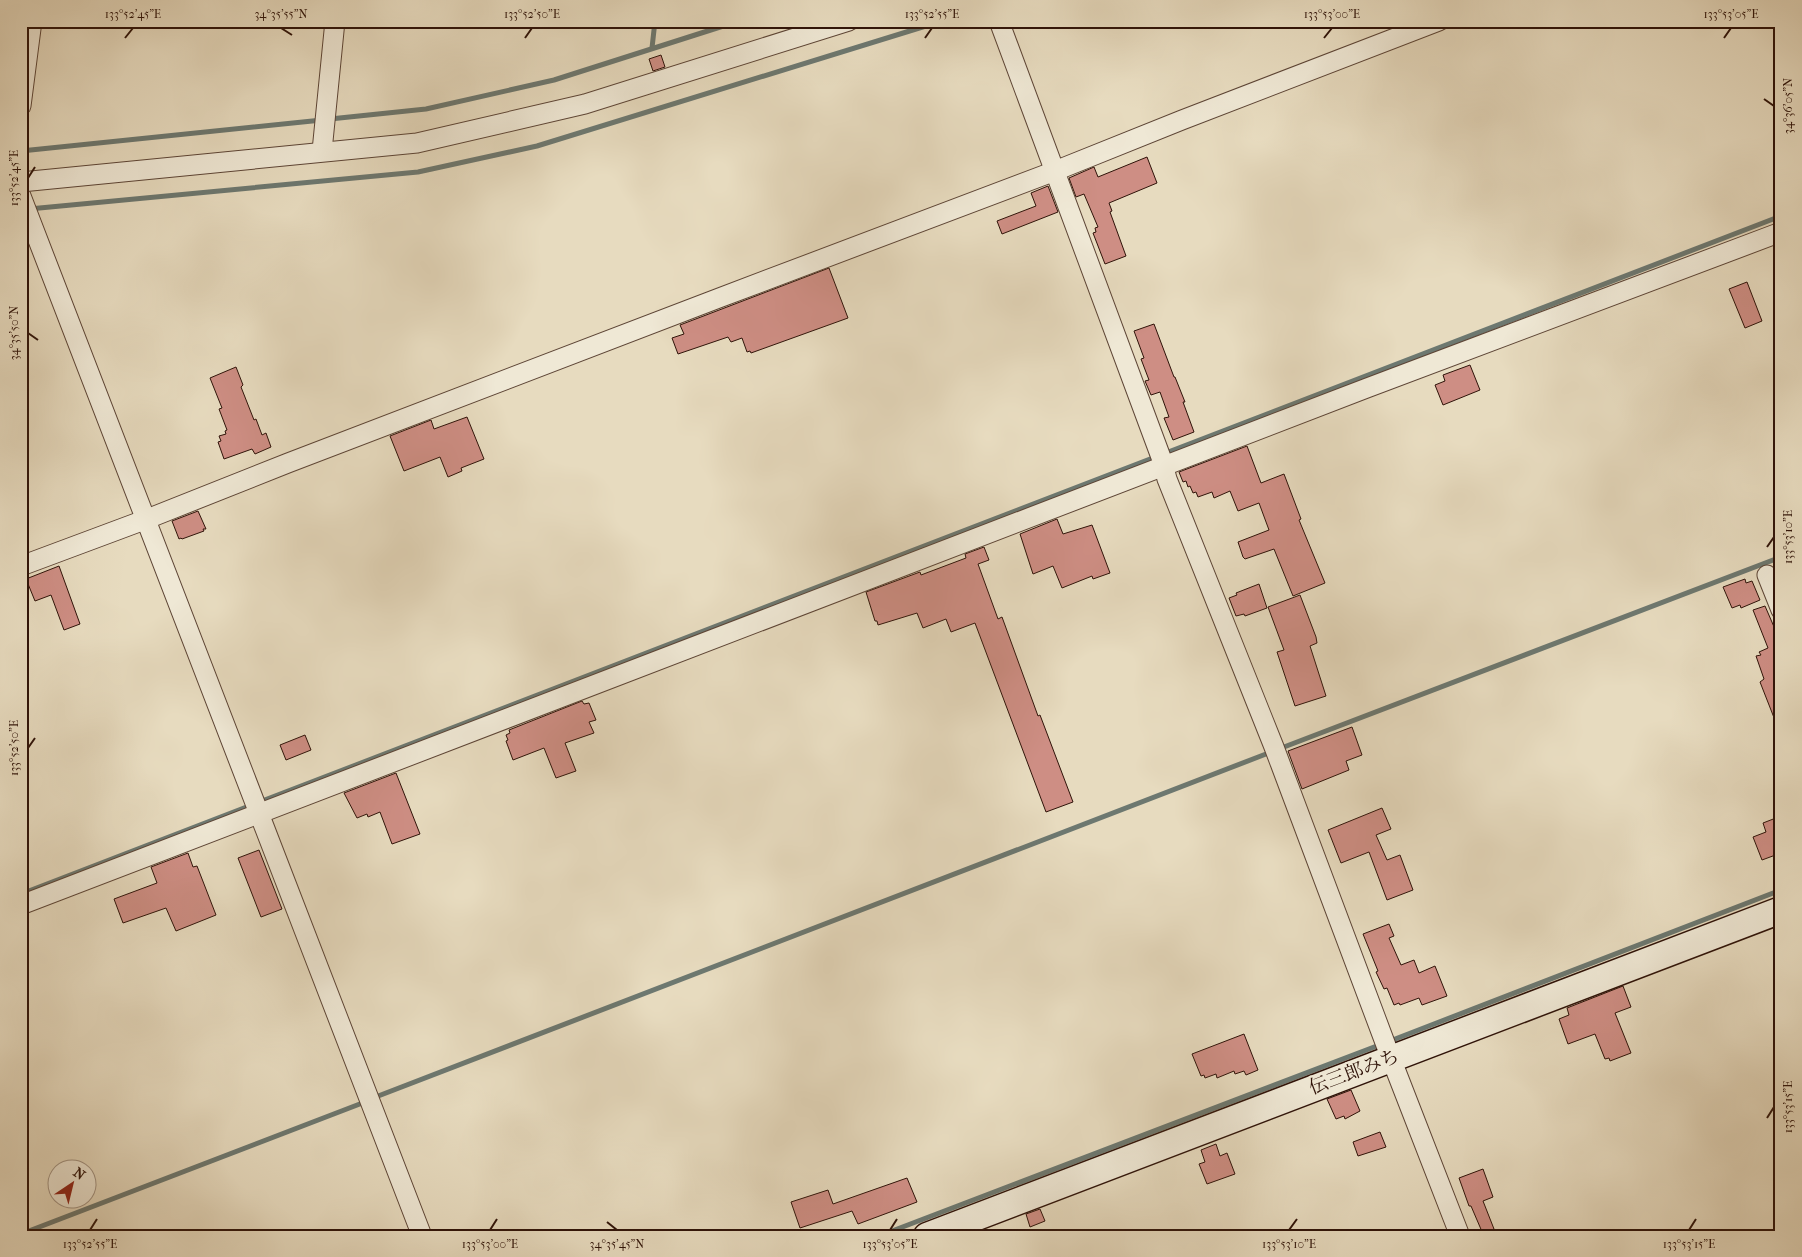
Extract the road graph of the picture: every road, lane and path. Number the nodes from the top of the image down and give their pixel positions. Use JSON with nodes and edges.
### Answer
{"nodes":[{"id":1,"x":32,"y":21,"type":"edge"},
{"id":2,"x":335,"y":21,"type":"edge"},
{"id":3,"x":849,"y":21,"type":"edge"},
{"id":4,"x":999,"y":21,"type":"edge"},
{"id":5,"x":1440,"y":21,"type":"edge"},
{"id":6,"x":21,"y":106,"type":"edge"},
{"id":7,"x":322,"y":151,"type":"junction"},
{"id":8,"x":1055,"y":171,"type":"junction"},
{"id":9,"x":21,"y":182,"type":"edge"},
{"id":10,"x":24,"y":205,"type":"edge"},
{"id":11,"x":1781,"y":232,"type":"edge"},
{"id":12,"x":1162,"y":459,"type":"junction"},
{"id":13,"x":145,"y":514,"type":"junction"},
{"id":14,"x":21,"y":566,"type":"edge"},
{"id":15,"x":1768,"y":575,"type":"dead end"},
{"id":16,"x":1781,"y":610,"type":"edge"},
{"id":17,"x":256,"y":806,"type":"junction"},
{"id":18,"x":21,"y":905,"type":"edge"},
{"id":19,"x":1781,"y":910,"type":"edge"},
{"id":20,"x":1387,"y":1048,"type":"junction"},
{"id":21,"x":422,"y":1236,"type":"edge"},
{"id":22,"x":927,"y":1236,"type":"edge"},
{"id":23,"x":1460,"y":1236,"type":"edge"}],
"edges":[{"from":1,"to":6,"type":"street"},
{"from":2,"to":7,"type":"street"},
{"from":3,"to":7,"type":"street"},
{"from":4,"to":8,"type":"street"},
{"from":5,"to":8,"type":"street"},
{"from":7,"to":9,"type":"street"},
{"from":8,"to":12,"type":"street"},
{"from":8,"to":13,"type":"street"},
{"from":10,"to":13,"type":"street"},
{"from":11,"to":12,"type":"street"},
{"from":12,"to":17,"type":"street"},
{"from":12,"to":20,"type":"street"},
{"from":13,"to":14,"type":"street"},
{"from":13,"to":17,"type":"street"},
{"from":15,"to":16,"type":"street"},
{"from":17,"to":18,"type":"street"},
{"from":17,"to":21,"type":"street"},
{"from":19,"to":20,"type":"street","name":"伝三郎みち"},
{"from":20,"to":22,"type":"street","name":"伝三郎みち"},
{"from":20,"to":23,"type":"street"}]}
